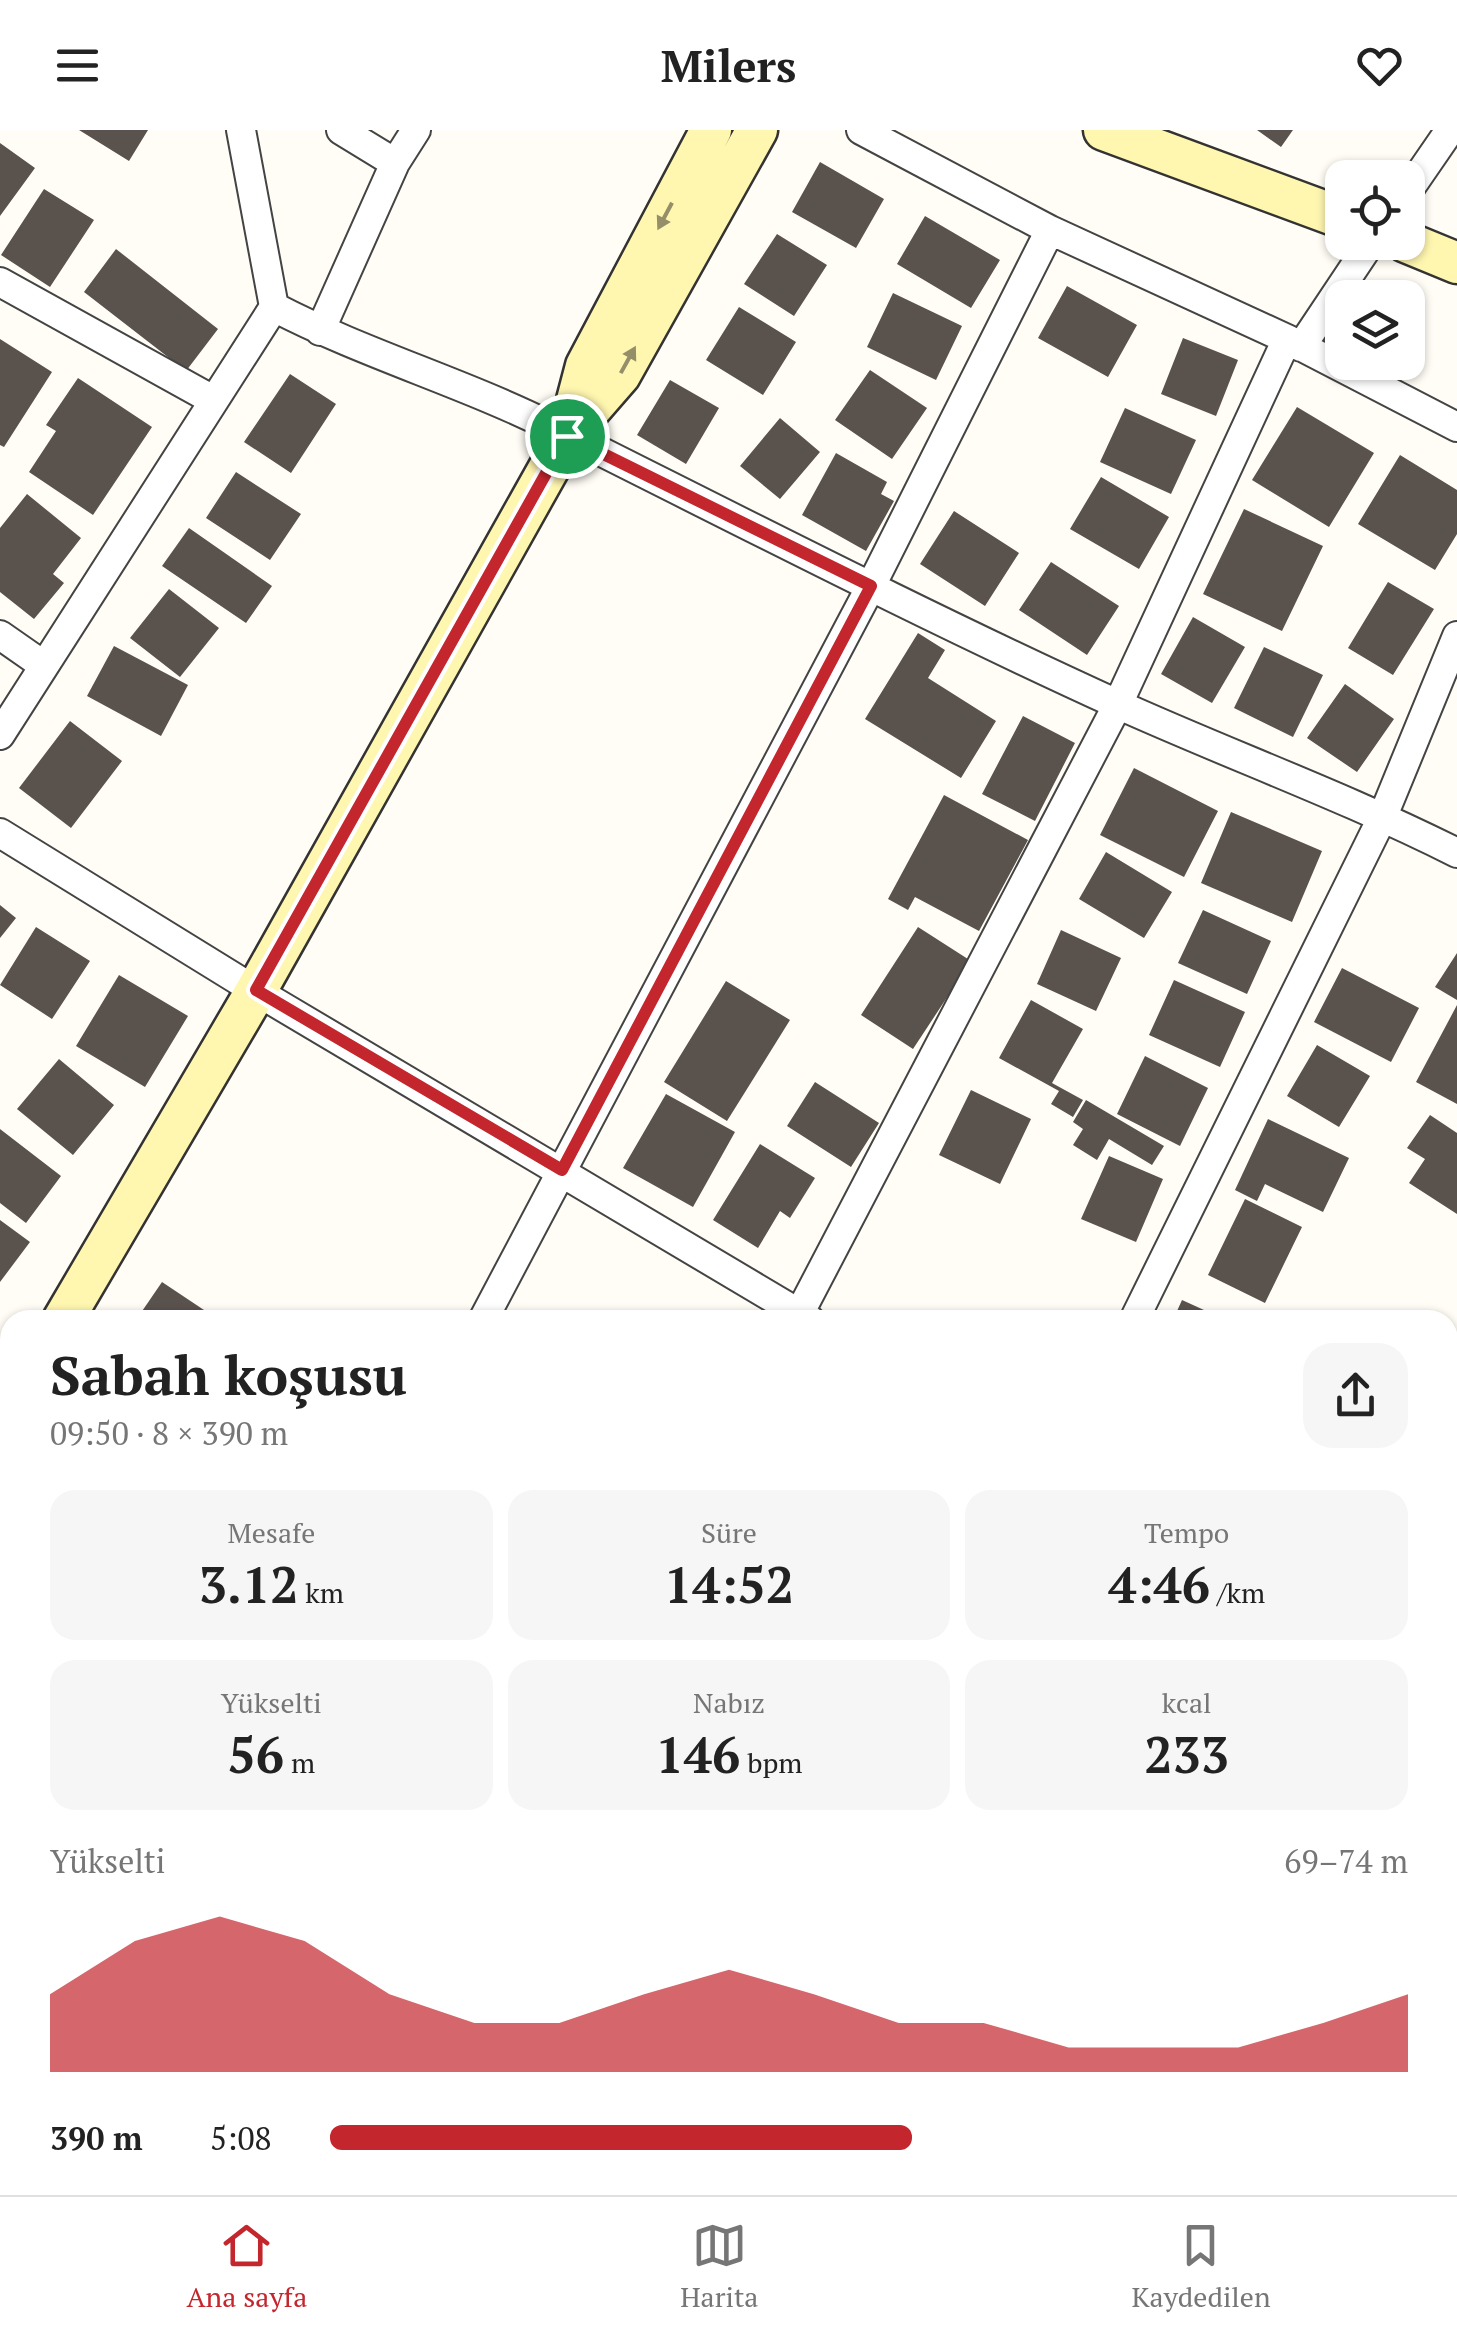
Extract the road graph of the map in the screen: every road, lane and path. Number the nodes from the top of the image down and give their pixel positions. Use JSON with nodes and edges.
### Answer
{"nodes":[{"id":1,"x":241,"y":130,"type":"edge"},
{"id":2,"x":341,"y":130,"type":"edge"},
{"id":3,"x":416,"y":130,"type":"edge"},
{"id":4,"x":711,"y":130,"type":"edge"},
{"id":5,"x":756,"y":130,"type":"edge"},
{"id":6,"x":861,"y":130,"type":"edge"},
{"id":7,"x":1104,"y":130,"type":"edge"},
{"id":8,"x":1450,"y":130,"type":"edge"},
{"id":9,"x":395,"y":163,"type":"junction"},
{"id":10,"x":1425,"y":166,"type":"edge"},
{"id":11,"x":1325,"y":212,"type":"edge"},
{"id":12,"x":1050,"y":230,"type":"junction"},
{"id":13,"x":1425,"y":250,"type":"edge"},
{"id":14,"x":1358,"y":260,"type":"edge"},
{"id":15,"x":1457,"y":263,"type":"edge"},
{"id":16,"x":0,"y":282,"type":"edge"},
{"id":17,"x":274,"y":307,"type":"junction"},
{"id":18,"x":320,"y":331,"type":"junction"},
{"id":19,"x":1294,"y":343,"type":"junction"},
{"id":20,"x":213,"y":400,"type":"junction"},
{"id":21,"x":1457,"y":427,"type":"edge"},
{"id":22,"x":567,"y":436,"type":"junction"},
{"id":23,"x":871,"y":586,"type":"junction"},
{"id":24,"x":0,"y":635,"type":"edge"},
{"id":25,"x":1457,"y":636,"type":"edge"},
{"id":26,"x":43,"y":664,"type":"junction"},
{"id":27,"x":1118,"y":704,"type":"junction"},
{"id":28,"x":0,"y":734,"type":"edge"},
{"id":29,"x":1383,"y":816,"type":"junction"},
{"id":30,"x":0,"y":833,"type":"edge"},
{"id":31,"x":1457,"y":853,"type":"edge"},
{"id":32,"x":256,"y":990,"type":"junction"},
{"id":33,"x":562,"y":1170,"type":"junction"},
{"id":34,"x":69,"y":1310,"type":"edge"},
{"id":35,"x":488,"y":1310,"type":"edge"},
{"id":36,"x":789,"y":1310,"type":"edge"},
{"id":37,"x":806,"y":1310,"type":"edge"},
{"id":38,"x":1139,"y":1310,"type":"edge"}],
"edges":[{"from":1,"to":17,"type":"street"},
{"from":2,"to":9,"type":"street"},
{"from":3,"to":9,"type":"street"},
{"from":4,"to":22,"type":"street","one_way":true},
{"from":22,"to":5,"type":"street","one_way":true},
{"from":6,"to":12,"type":"street"},
{"from":7,"to":11,"type":"street"},
{"from":8,"to":10,"type":"street"},
{"from":9,"to":18,"type":"street"},
{"from":12,"to":19,"type":"street"},
{"from":12,"to":23,"type":"street"},
{"from":13,"to":15,"type":"street"},
{"from":14,"to":19,"type":"street"},
{"from":16,"to":20,"type":"street"},
{"from":17,"to":18,"type":"street"},
{"from":17,"to":20,"type":"street"},
{"from":18,"to":22,"type":"street"},
{"from":19,"to":21,"type":"street"},
{"from":19,"to":27,"type":"street"},
{"from":20,"to":26,"type":"street"},
{"from":22,"to":23,"type":"street"},
{"from":22,"to":32,"type":"street"},
{"from":23,"to":27,"type":"street"},
{"from":23,"to":33,"type":"street"},
{"from":24,"to":26,"type":"street"},
{"from":25,"to":29,"type":"street"},
{"from":26,"to":28,"type":"street"},
{"from":27,"to":29,"type":"street"},
{"from":27,"to":37,"type":"street"},
{"from":29,"to":31,"type":"street"},
{"from":29,"to":38,"type":"street"},
{"from":30,"to":32,"type":"street"},
{"from":32,"to":33,"type":"street"},
{"from":32,"to":34,"type":"street"},
{"from":33,"to":35,"type":"street"},
{"from":33,"to":36,"type":"street"}]}
